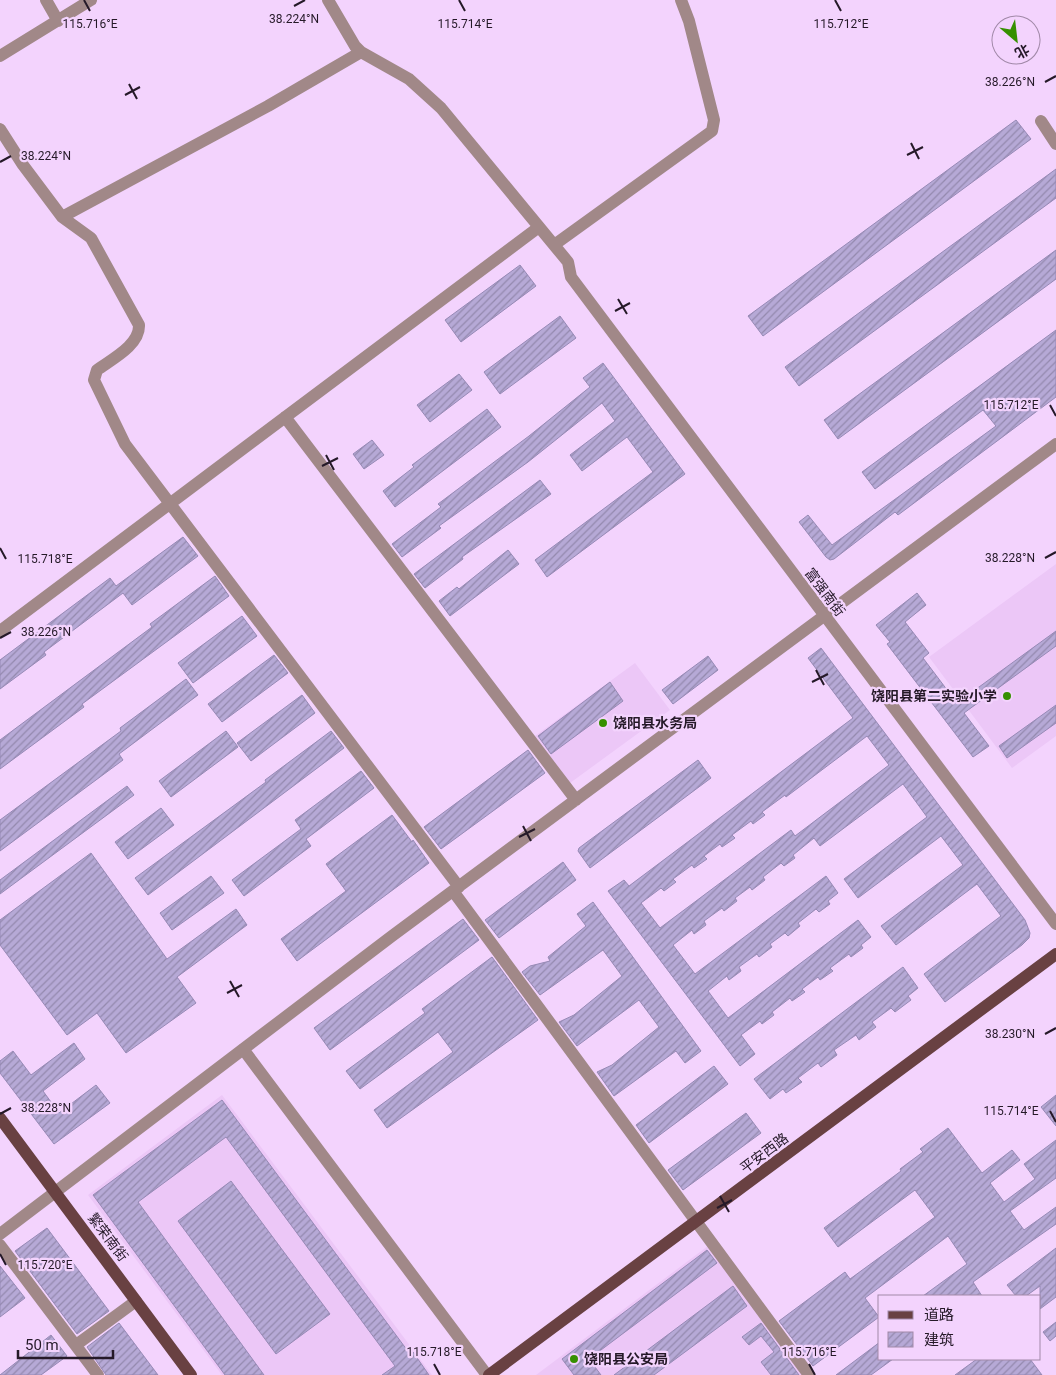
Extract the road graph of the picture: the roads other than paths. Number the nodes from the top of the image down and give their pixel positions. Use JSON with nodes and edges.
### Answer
{"nodes":[{"id":1,"x":46,"y":0,"type":"edge"},
{"id":2,"x":91,"y":0,"type":"edge"},
{"id":3,"x":680,"y":0,"type":"edge"},
{"id":4,"x":331,"y":1,"type":"edge"},
{"id":5,"x":58,"y":21,"type":"junction"},
{"id":6,"x":361,"y":52,"type":"junction"},
{"id":7,"x":0,"y":56,"type":"edge"},
{"id":8,"x":1041,"y":121,"type":"dead end"},
{"id":9,"x":0,"y":129,"type":"edge"},
{"id":10,"x":1056,"y":144,"type":"edge"},
{"id":11,"x":62,"y":217,"type":"junction"},
{"id":12,"x":539,"y":227,"type":"junction"},
{"id":13,"x":554,"y":245,"type":"junction"},
{"id":14,"x":285,"y":417,"type":"junction"},
{"id":15,"x":1056,"y":444,"type":"edge"},
{"id":16,"x":170,"y":503,"type":"junction"},
{"id":17,"x":825,"y":616,"type":"junction"},
{"id":18,"x":0,"y":631,"type":"edge"},
{"id":19,"x":576,"y":800,"type":"junction"},
{"id":20,"x":456,"y":889,"type":"junction"},
{"id":21,"x":1056,"y":924,"type":"edge"},
{"id":22,"x":1056,"y":954,"type":"edge"},
{"id":23,"x":243,"y":1050,"type":"junction"},
{"id":24,"x":0,"y":1118,"type":"edge"},
{"id":25,"x":55,"y":1192,"type":"junction"},
{"id":26,"x":695,"y":1222,"type":"junction"},
{"id":27,"x":0,"y":1234,"type":"edge"},
{"id":28,"x":0,"y":1245,"type":"edge"},
{"id":29,"x":136,"y":1301,"type":"junction"},
{"id":30,"x":76,"y":1345,"type":"junction"},
{"id":31,"x":98,"y":1375,"type":"edge"},
{"id":32,"x":191,"y":1375,"type":"edge"},
{"id":33,"x":488,"y":1375,"type":"edge"},
{"id":34,"x":809,"y":1375,"type":"edge"}],
"edges":[{"from":1,"to":5,"type":"street"},
{"from":2,"to":5,"type":"street"},
{"from":3,"to":13,"type":"street"},
{"from":4,"to":6,"type":"street"},
{"from":5,"to":7,"type":"street"},
{"from":6,"to":11,"type":"street"},
{"from":6,"to":12,"type":"street","name":"富强南街"},
{"from":8,"to":10,"type":"street"},
{"from":9,"to":11,"type":"street"},
{"from":11,"to":16,"type":"street"},
{"from":12,"to":13,"type":"street","name":"富强南街"},
{"from":12,"to":14,"type":"street"},
{"from":13,"to":17,"type":"street","name":"富强南街"},
{"from":14,"to":16,"type":"street"},
{"from":14,"to":19,"type":"street"},
{"from":15,"to":17,"type":"street"},
{"from":16,"to":18,"type":"street"},
{"from":16,"to":20,"type":"street"},
{"from":17,"to":19,"type":"street"},
{"from":17,"to":21,"type":"street","name":"富强南街"},
{"from":19,"to":20,"type":"street"},
{"from":20,"to":23,"type":"street"},
{"from":20,"to":26,"type":"street"},
{"from":22,"to":26,"type":"main road","name":"平安西路"},
{"from":23,"to":25,"type":"street"},
{"from":23,"to":33,"type":"street"},
{"from":24,"to":25,"type":"main road","name":"繁荣南街"},
{"from":25,"to":27,"type":"street"},
{"from":25,"to":29,"type":"main road","name":"繁荣南街"},
{"from":26,"to":33,"type":"main road","name":"平安西路"},
{"from":26,"to":34,"type":"street"},
{"from":28,"to":30,"type":"street"},
{"from":29,"to":30,"type":"street"},
{"from":29,"to":32,"type":"main road","name":"繁荣南街"},
{"from":30,"to":31,"type":"street"}]}
